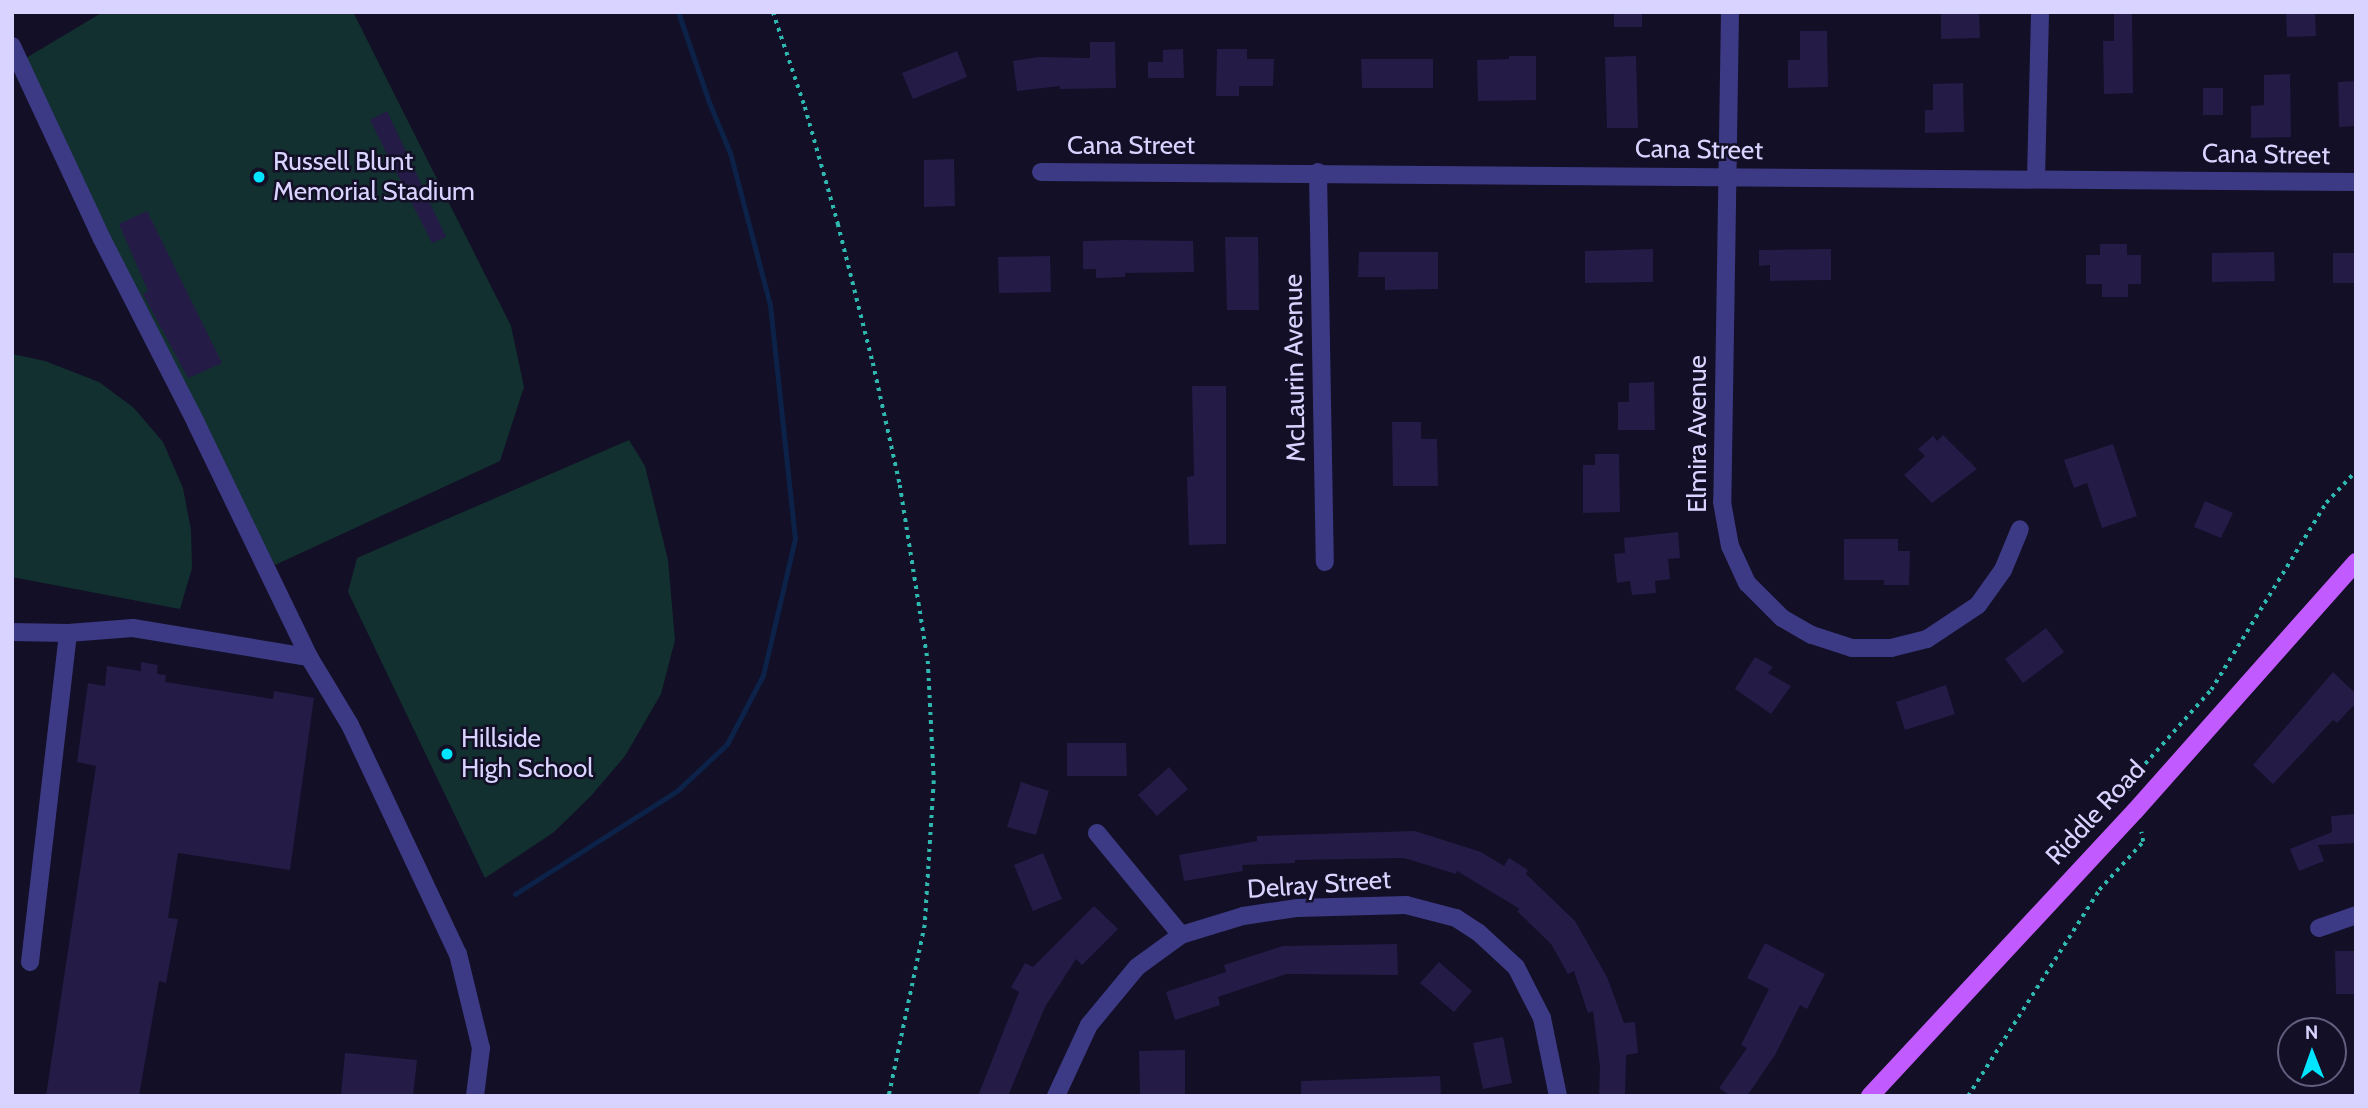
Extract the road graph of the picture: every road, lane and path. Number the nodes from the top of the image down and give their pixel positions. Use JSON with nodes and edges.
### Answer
{"nodes":[{"id":1,"x":773,"y":12,"type":"edge"},
{"id":2,"x":1730,"y":12,"type":"edge"},
{"id":3,"x":2040,"y":12,"type":"edge"},
{"id":4,"x":12,"y":46,"type":"edge"},
{"id":5,"x":1041,"y":172,"type":"dead end"},
{"id":6,"x":1318,"y":172,"type":"junction"},
{"id":7,"x":1727,"y":177,"type":"junction"},
{"id":8,"x":2036,"y":178,"type":"junction"},
{"id":9,"x":2356,"y":183,"type":"edge"},
{"id":10,"x":2020,"y":529,"type":"dead end"},
{"id":11,"x":1325,"y":562,"type":"dead end"},
{"id":12,"x":2356,"y":562,"type":"edge"},
{"id":13,"x":12,"y":632,"type":"edge"},
{"id":14,"x":68,"y":633,"type":"junction"},
{"id":15,"x":309,"y":657,"type":"junction"},
{"id":16,"x":1097,"y":833,"type":"dead end"},
{"id":17,"x":2356,"y":915,"type":"edge"},
{"id":18,"x":2319,"y":928,"type":"dead end"},
{"id":19,"x":1181,"y":935,"type":"junction"},
{"id":20,"x":30,"y":962,"type":"dead end"},
{"id":21,"x":475,"y":1096,"type":"edge"},
{"id":22,"x":889,"y":1096,"type":"edge"},
{"id":23,"x":1056,"y":1096,"type":"edge"},
{"id":24,"x":1558,"y":1096,"type":"edge"},
{"id":25,"x":1870,"y":1096,"type":"edge"}],
"edges":[{"from":1,"to":22,"type":"path"},
{"from":2,"to":7,"type":"street","name":"Elmira Avenue"},
{"from":3,"to":8,"type":"street"},
{"from":4,"to":15,"type":"street"},
{"from":5,"to":6,"type":"street","name":"Cana Street"},
{"from":6,"to":7,"type":"street","name":"Cana Street"},
{"from":6,"to":11,"type":"street","name":"McLaurin Avenue"},
{"from":7,"to":8,"type":"street","name":"Cana Street"},
{"from":7,"to":10,"type":"street","name":"Elmira Avenue"},
{"from":8,"to":9,"type":"street","name":"Cana Street"},
{"from":12,"to":25,"type":"main road","name":"Riddle Road"},
{"from":13,"to":14,"type":"street"},
{"from":14,"to":15,"type":"street"},
{"from":14,"to":20,"type":"street"},
{"from":15,"to":21,"type":"street"},
{"from":16,"to":19,"type":"street"},
{"from":17,"to":18,"type":"street"},
{"from":19,"to":23,"type":"street","name":"Delray Street"},
{"from":19,"to":24,"type":"street","name":"Delray Street"}]}
